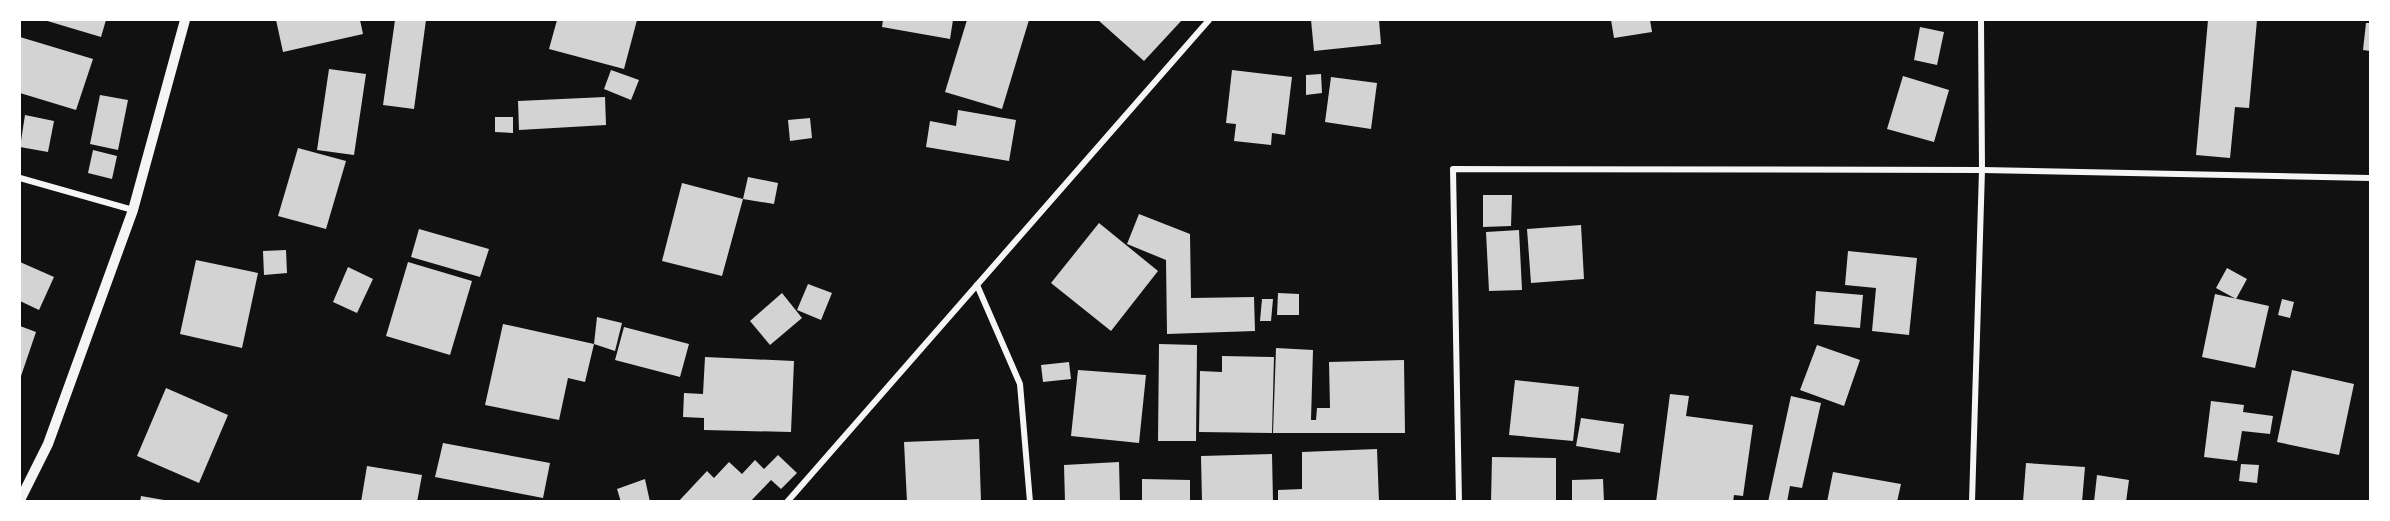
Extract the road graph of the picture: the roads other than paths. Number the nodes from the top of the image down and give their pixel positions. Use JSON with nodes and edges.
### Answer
{"nodes":[{"id":1,"x":185,"y":20,"type":"edge"},
{"id":2,"x":1209,"y":20,"type":"edge"},
{"id":3,"x":1981,"y":20,"type":"edge"},
{"id":4,"x":1982,"y":171,"type":"junction"},
{"id":5,"x":20,"y":178,"type":"edge"},
{"id":6,"x":2370,"y":178,"type":"edge"},
{"id":7,"x":133,"y":210,"type":"junction"},
{"id":8,"x":977,"y":285,"type":"junction"},
{"id":9,"x":20,"y":500,"type":"edge"},
{"id":10,"x":787,"y":501,"type":"edge"},
{"id":11,"x":1030,"y":501,"type":"edge"},
{"id":12,"x":1459,"y":501,"type":"edge"},
{"id":13,"x":1972,"y":501,"type":"edge"}],
"edges":[{"from":1,"to":7,"type":"street"},
{"from":2,"to":8,"type":"street"},
{"from":3,"to":4,"type":"street"},
{"from":4,"to":6,"type":"street"},
{"from":4,"to":12,"type":"street"},
{"from":4,"to":13,"type":"street"},
{"from":5,"to":7,"type":"street"},
{"from":7,"to":9,"type":"street"},
{"from":8,"to":10,"type":"street"},
{"from":8,"to":11,"type":"street"}]}
